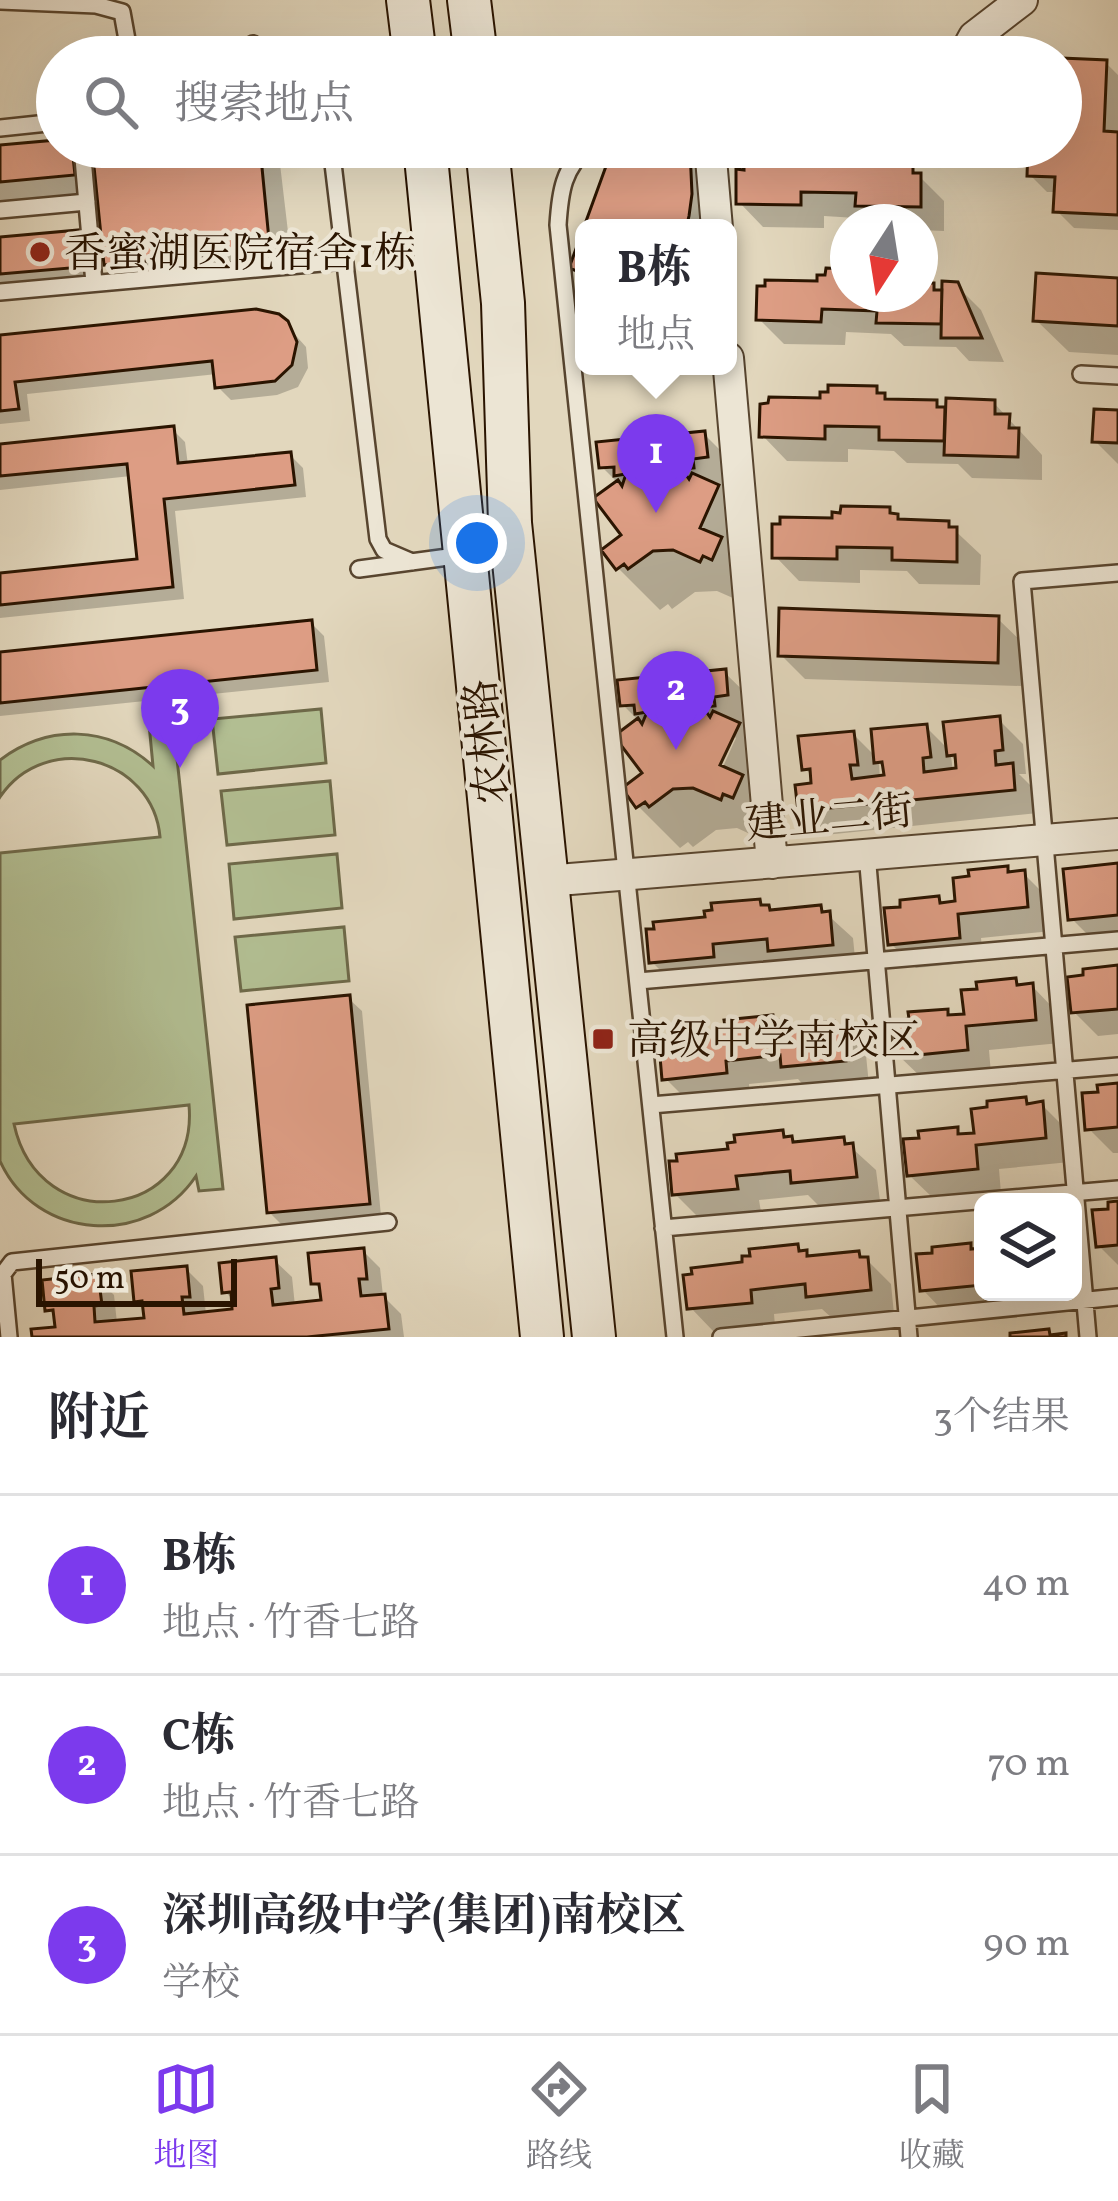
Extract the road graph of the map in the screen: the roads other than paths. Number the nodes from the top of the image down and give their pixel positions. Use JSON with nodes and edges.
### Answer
{"nodes":[{"id":1,"x":408,"y":0,"type":"edge"},
{"id":2,"x":470,"y":0,"type":"edge"},
{"id":3,"x":1022,"y":0,"type":"edge"},
{"id":4,"x":0,"y":1,"type":"edge"},
{"id":5,"x":127,"y":36,"type":"edge"},
{"id":6,"x":412,"y":36,"type":"edge"},
{"id":7,"x":474,"y":36,"type":"edge"},
{"id":8,"x":975,"y":36,"type":"edge"},
{"id":9,"x":36,"y":124,"type":"edge"},
{"id":10,"x":0,"y":128,"type":"edge"},
{"id":11,"x":84,"y":168,"type":"edge"},
{"id":12,"x":333,"y":168,"type":"edge"},
{"id":13,"x":427,"y":168,"type":"edge"},
{"id":14,"x":490,"y":168,"type":"edge"},
{"id":15,"x":569,"y":168,"type":"edge"},
{"id":16,"x":712,"y":168,"type":"edge"},
{"id":17,"x":87,"y":202,"type":"junction"},
{"id":18,"x":0,"y":210,"type":"edge"},
{"id":19,"x":716,"y":219,"type":"edge"},
{"id":20,"x":344,"y":261,"type":"junction"},
{"id":21,"x":94,"y":284,"type":"junction"},
{"id":22,"x":0,"y":292,"type":"edge"},
{"id":23,"x":1081,"y":374,"type":"dead end"},
{"id":24,"x":729,"y":375,"type":"edge"},
{"id":25,"x":1118,"y":376,"type":"edge"},
{"id":26,"x":466,"y":555,"type":"junction"},
{"id":27,"x":412,"y":562,"type":"junction"},
{"id":28,"x":359,"y":569,"type":"dead end"},
{"id":29,"x":1118,"y":573,"type":"edge"},
{"id":30,"x":1118,"y":833,"type":"edge"},
{"id":31,"x":1045,"y":840,"type":"junction"},
{"id":32,"x":867,"y":854,"type":"junction"},
{"id":33,"x":772,"y":862,"type":"junction"},
{"id":34,"x":626,"y":875,"type":"junction"},
{"id":35,"x":546,"y":881,"type":"junction"},
{"id":36,"x":1118,"y":940,"type":"edge"},
{"id":37,"x":1054,"y":946,"type":"junction"},
{"id":38,"x":876,"y":961,"type":"junction"},
{"id":39,"x":638,"y":980,"type":"junction"},
{"id":40,"x":1118,"y":1066,"type":"edge"},
{"id":41,"x":1065,"y":1070,"type":"junction"},
{"id":42,"x":887,"y":1085,"type":"junction"},
{"id":43,"x":651,"y":1105,"type":"junction"},
{"id":44,"x":1118,"y":1189,"type":"edge"},
{"id":45,"x":1076,"y":1193,"type":"joint"},
{"id":46,"x":974,"y":1202,"type":"edge"},
{"id":47,"x":898,"y":1208,"type":"junction"},
{"id":48,"x":388,"y":1222,"type":"dead end"},
{"id":49,"x":663,"y":1228,"type":"junction"},
{"id":50,"x":1082,"y":1264,"type":"edge"},
{"id":51,"x":1118,"y":1297,"type":"edge"},
{"id":52,"x":1085,"y":1300,"type":"junction"},
{"id":53,"x":908,"y":1318,"type":"junction"},
{"id":54,"x":10,"y":1337,"type":"edge"},
{"id":55,"x":542,"y":1337,"type":"edge"},
{"id":56,"x":594,"y":1337,"type":"edge"},
{"id":57,"x":675,"y":1337,"type":"edge"},
{"id":58,"x":721,"y":1337,"type":"edge"},
{"id":59,"x":909,"y":1337,"type":"edge"},
{"id":60,"x":1088,"y":1337,"type":"edge"}],
"edges":[{"from":1,"to":6,"type":"main road"},
{"from":2,"to":7,"type":"main road"},
{"from":3,"to":8,"type":"street"},
{"from":4,"to":5,"type":"lane"},
{"from":9,"to":10,"type":"lane"},
{"from":11,"to":17,"type":"lane"},
{"from":12,"to":20,"type":"lane"},
{"from":13,"to":26,"type":"main road","name":"农林路"},
{"from":14,"to":35,"type":"main road","name":"农林路"},
{"from":15,"to":34,"type":"lane"},
{"from":16,"to":19,"type":"street"},
{"from":17,"to":18,"type":"lane"},
{"from":17,"to":21,"type":"lane"},
{"from":20,"to":21,"type":"lane"},
{"from":20,"to":27,"type":"lane"},
{"from":21,"to":22,"type":"lane"},
{"from":23,"to":25,"type":"lane"},
{"from":24,"to":33,"type":"street"},
{"from":26,"to":27,"type":"lane"},
{"from":26,"to":55,"type":"main road","name":"农林路"},
{"from":27,"to":28,"type":"lane"},
{"from":29,"to":31,"type":"lane"},
{"from":30,"to":31,"type":"street","name":"建业二街"},
{"from":31,"to":32,"type":"street","name":"建业二街"},
{"from":31,"to":37,"type":"lane"},
{"from":32,"to":33,"type":"street","name":"建业二街"},
{"from":32,"to":38,"type":"lane"},
{"from":33,"to":34,"type":"street","name":"建业二街"},
{"from":34,"to":35,"type":"street","name":"建业二街"},
{"from":34,"to":39,"type":"lane"},
{"from":35,"to":56,"type":"main road","name":"农林路"},
{"from":36,"to":37,"type":"lane"},
{"from":37,"to":38,"type":"lane"},
{"from":37,"to":41,"type":"lane"},
{"from":38,"to":39,"type":"lane"},
{"from":38,"to":42,"type":"lane"},
{"from":39,"to":43,"type":"lane"},
{"from":40,"to":41,"type":"lane"},
{"from":41,"to":42,"type":"lane"},
{"from":41,"to":45,"type":"lane"},
{"from":42,"to":43,"type":"lane"},
{"from":42,"to":47,"type":"lane"},
{"from":43,"to":49,"type":"lane"},
{"from":44,"to":45,"type":"lane"},
{"from":46,"to":47,"type":"lane"},
{"from":47,"to":49,"type":"lane"},
{"from":47,"to":53,"type":"lane"},
{"from":48,"to":54,"type":"lane"},
{"from":49,"to":57,"type":"lane"},
{"from":50,"to":52,"type":"lane"},
{"from":51,"to":52,"type":"lane"},
{"from":52,"to":53,"type":"lane"},
{"from":52,"to":60,"type":"lane"},
{"from":53,"to":58,"type":"lane"},
{"from":53,"to":59,"type":"lane"}]}
